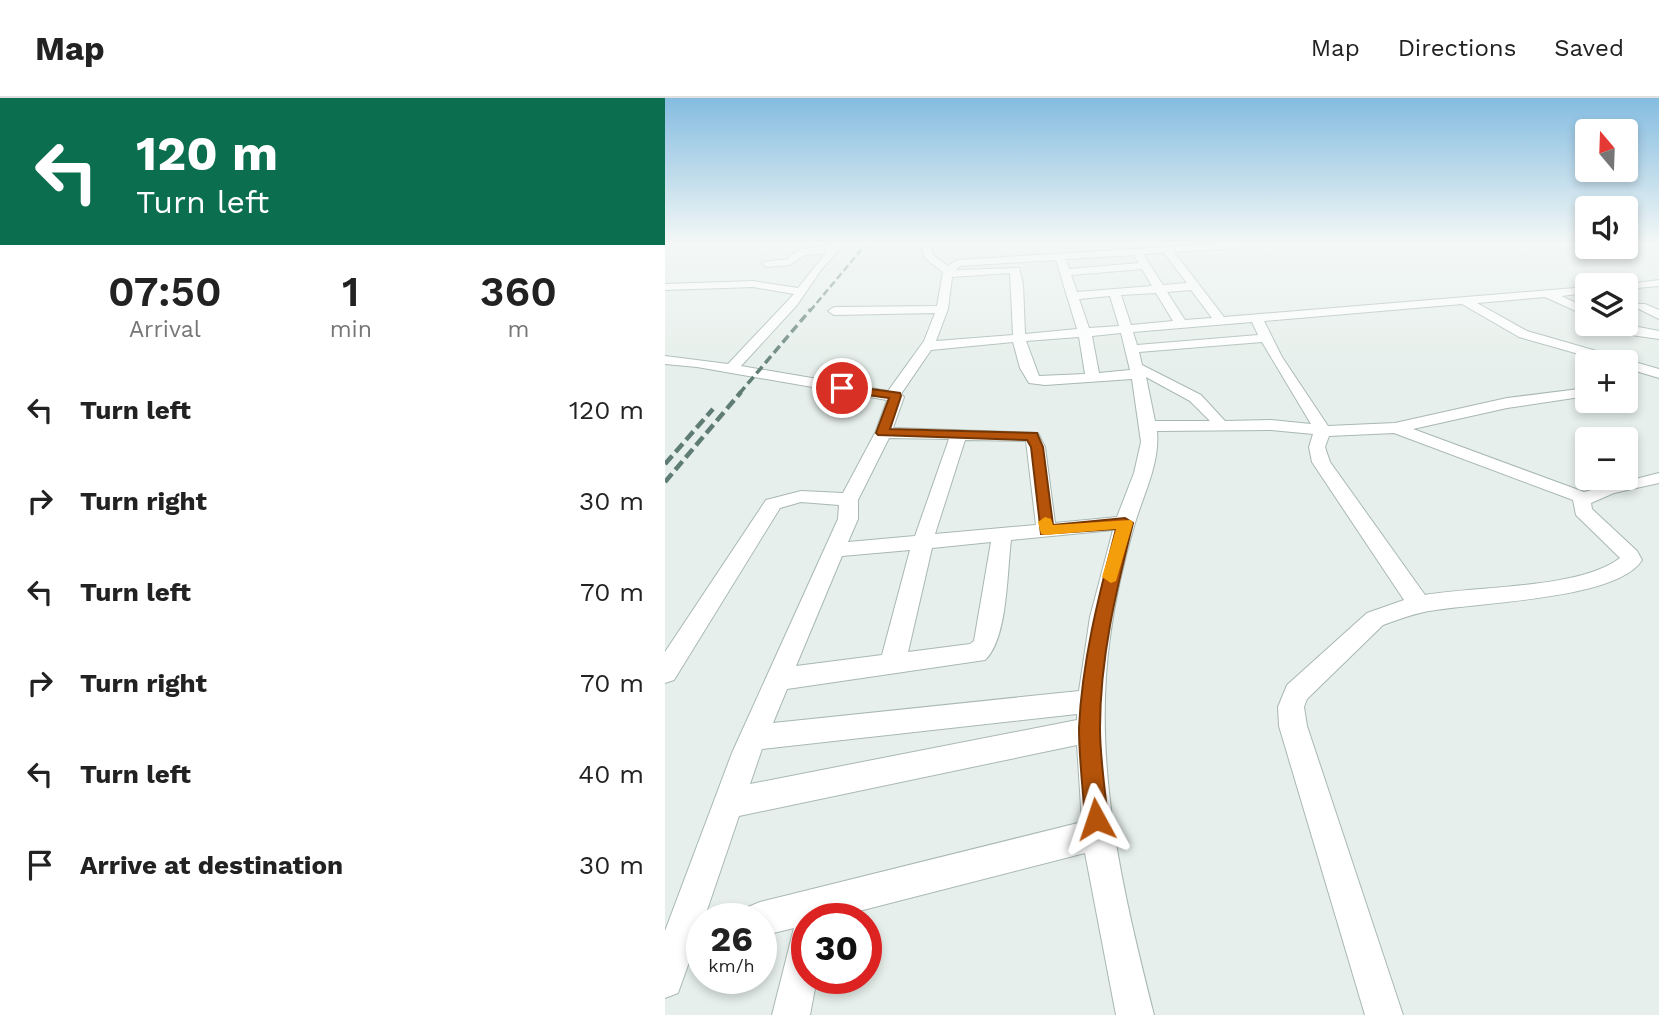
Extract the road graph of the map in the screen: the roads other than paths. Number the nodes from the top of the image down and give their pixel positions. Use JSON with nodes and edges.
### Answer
{"nodes":[{"id":1,"x":1196,"y":286,"type":"edge"},
{"id":2,"x":775,"y":287,"type":"edge"},
{"id":3,"x":805,"y":287,"type":"edge"},
{"id":4,"x":947,"y":287,"type":"edge"},
{"id":5,"x":1018,"y":287,"type":"edge"},
{"id":6,"x":1070,"y":287,"type":"edge"},
{"id":7,"x":1186,"y":287,"type":"edge"},
{"id":8,"x":1160,"y":289,"type":"junction"},
{"id":9,"x":1575,"y":291,"type":"edge"},
{"id":10,"x":802,"y":292,"type":"junction"},
{"id":11,"x":1115,"y":293,"type":"junction"},
{"id":12,"x":1548,"y":294,"type":"junction"},
{"id":13,"x":1073,"y":296,"type":"junction"},
{"id":14,"x":1465,"y":301,"type":"junction"},
{"id":15,"x":1575,"y":306,"type":"edge"},
{"id":16,"x":1640,"y":306,"type":"dead end"},
{"id":17,"x":942,"y":309,"type":"junction"},
{"id":18,"x":834,"y":311,"type":"dead end"},
{"id":19,"x":1659,"y":315,"type":"edge"},
{"id":20,"x":1257,"y":319,"type":"junction"},
{"id":21,"x":1221,"y":322,"type":"junction"},
{"id":22,"x":1182,"y":326,"type":"junction"},
{"id":23,"x":1638,"y":332,"type":"edge"},
{"id":24,"x":1085,"y":335,"type":"junction"},
{"id":25,"x":1659,"y":335,"type":"edge"},
{"id":26,"x":1265,"y":338,"type":"junction"},
{"id":27,"x":1019,"y":340,"type":"junction"},
{"id":28,"x":926,"y":346,"type":"junction"},
{"id":29,"x":1579,"y":350,"type":"edge"},
{"id":30,"x":1134,"y":355,"type":"junction"},
{"id":31,"x":676,"y":361,"type":"edge"},
{"id":32,"x":731,"y":369,"type":"junction"},
{"id":33,"x":665,"y":374,"type":"edge"},
{"id":34,"x":1093,"y":377,"type":"junction"},
{"id":35,"x":1575,"y":394,"type":"edge"},
{"id":36,"x":893,"y":395,"type":"junction"},
{"id":37,"x":1220,"y":425,"type":"junction"},
{"id":38,"x":1148,"y":426,"type":"junction"},
{"id":39,"x":1395,"y":428,"type":"junction"},
{"id":40,"x":1323,"y":430,"type":"junction"},
{"id":41,"x":883,"y":433,"type":"junction"},
{"id":42,"x":959,"y":434,"type":"junction"},
{"id":43,"x":1659,"y":478,"type":"edge"},
{"id":44,"x":1584,"y":498,"type":"junction"},
{"id":45,"x":849,"y":500,"type":"junction"},
{"id":46,"x":1125,"y":523,"type":"junction"},
{"id":47,"x":1046,"y":530,"type":"junction"},
{"id":48,"x":1002,"y":534,"type":"junction"},
{"id":49,"x":923,"y":541,"type":"junction"},
{"id":50,"x":835,"y":550,"type":"junction"},
{"id":51,"x":1419,"y":604,"type":"junction"},
{"id":52,"x":892,"y":665,"type":"junction"},
{"id":53,"x":665,"y":673,"type":"edge"},
{"id":54,"x":779,"y":679,"type":"junction"},
{"id":55,"x":1091,"y":701,"type":"junction"},
{"id":56,"x":1090,"y":730,"type":"junction"},
{"id":57,"x":754,"y":737,"type":"junction"},
{"id":58,"x":729,"y":803,"type":"junction"},
{"id":59,"x":1098,"y":834,"type":"junction"},
{"id":60,"x":700,"y":903,"type":"edge"},
{"id":61,"x":870,"y":903,"type":"edge"},
{"id":62,"x":686,"y":944,"type":"edge"},
{"id":63,"x":665,"y":980,"type":"edge"},
{"id":64,"x":795,"y":994,"type":"edge"},
{"id":65,"x":791,"y":1015,"type":"edge"},
{"id":66,"x":1135,"y":1015,"type":"edge"},
{"id":67,"x":1384,"y":1015,"type":"edge"}],
"edges":[{"from":1,"to":21,"type":"street"},
{"from":2,"to":10,"type":"street"},
{"from":3,"to":10,"type":"street"},
{"from":4,"to":17,"type":"street"},
{"from":5,"to":27,"type":"street"},
{"from":6,"to":13,"type":"street"},
{"from":7,"to":8,"type":"street"},
{"from":8,"to":11,"type":"street"},
{"from":8,"to":22,"type":"street"},
{"from":9,"to":12,"type":"street"},
{"from":10,"to":32,"type":"street"},
{"from":11,"to":13,"type":"street"},
{"from":11,"to":30,"type":"street"},
{"from":12,"to":14,"type":"street"},
{"from":12,"to":15,"type":"street"},
{"from":13,"to":24,"type":"street"},
{"from":14,"to":20,"type":"street"},
{"from":14,"to":29,"type":"street"},
{"from":16,"to":19,"type":"street"},
{"from":17,"to":18,"type":"street"},
{"from":17,"to":28,"type":"street"},
{"from":20,"to":21,"type":"street"},
{"from":20,"to":26,"type":"street"},
{"from":21,"to":22,"type":"street"},
{"from":22,"to":30,"type":"street"},
{"from":23,"to":25,"type":"street"},
{"from":24,"to":27,"type":"street"},
{"from":24,"to":30,"type":"street"},
{"from":24,"to":34,"type":"street"},
{"from":26,"to":30,"type":"street"},
{"from":26,"to":40,"type":"street"},
{"from":27,"to":28,"type":"street"},
{"from":27,"to":34,"type":"street"},
{"from":28,"to":36,"type":"street"},
{"from":30,"to":34,"type":"street"},
{"from":30,"to":37,"type":"street"},
{"from":30,"to":38,"type":"street"},
{"from":31,"to":32,"type":"street"},
{"from":31,"to":33,"type":"street"},
{"from":32,"to":36,"type":"street"},
{"from":35,"to":39,"type":"street"},
{"from":36,"to":41,"type":"street"},
{"from":37,"to":38,"type":"street"},
{"from":37,"to":40,"type":"street"},
{"from":38,"to":46,"type":"street"},
{"from":39,"to":40,"type":"street"},
{"from":39,"to":44,"type":"street"},
{"from":40,"to":51,"type":"street"},
{"from":41,"to":42,"type":"street"},
{"from":41,"to":45,"type":"street"},
{"from":42,"to":47,"type":"street"},
{"from":42,"to":49,"type":"street"},
{"from":43,"to":44,"type":"street"},
{"from":44,"to":51,"type":"street"},
{"from":45,"to":50,"type":"street"},
{"from":45,"to":53,"type":"street"},
{"from":46,"to":47,"type":"street"},
{"from":46,"to":55,"type":"street"},
{"from":47,"to":48,"type":"street"},
{"from":48,"to":49,"type":"street"},
{"from":48,"to":52,"type":"street"},
{"from":49,"to":50,"type":"street"},
{"from":49,"to":52,"type":"street"},
{"from":50,"to":54,"type":"street"},
{"from":51,"to":67,"type":"street"},
{"from":52,"to":54,"type":"street"},
{"from":54,"to":57,"type":"street"},
{"from":55,"to":56,"type":"street"},
{"from":55,"to":57,"type":"street"},
{"from":56,"to":58,"type":"street"},
{"from":56,"to":59,"type":"street"},
{"from":57,"to":58,"type":"street"},
{"from":58,"to":60,"type":"street"},
{"from":59,"to":61,"type":"street"},
{"from":59,"to":66,"type":"street"},
{"from":62,"to":63,"type":"street"},
{"from":64,"to":65,"type":"street"}]}
